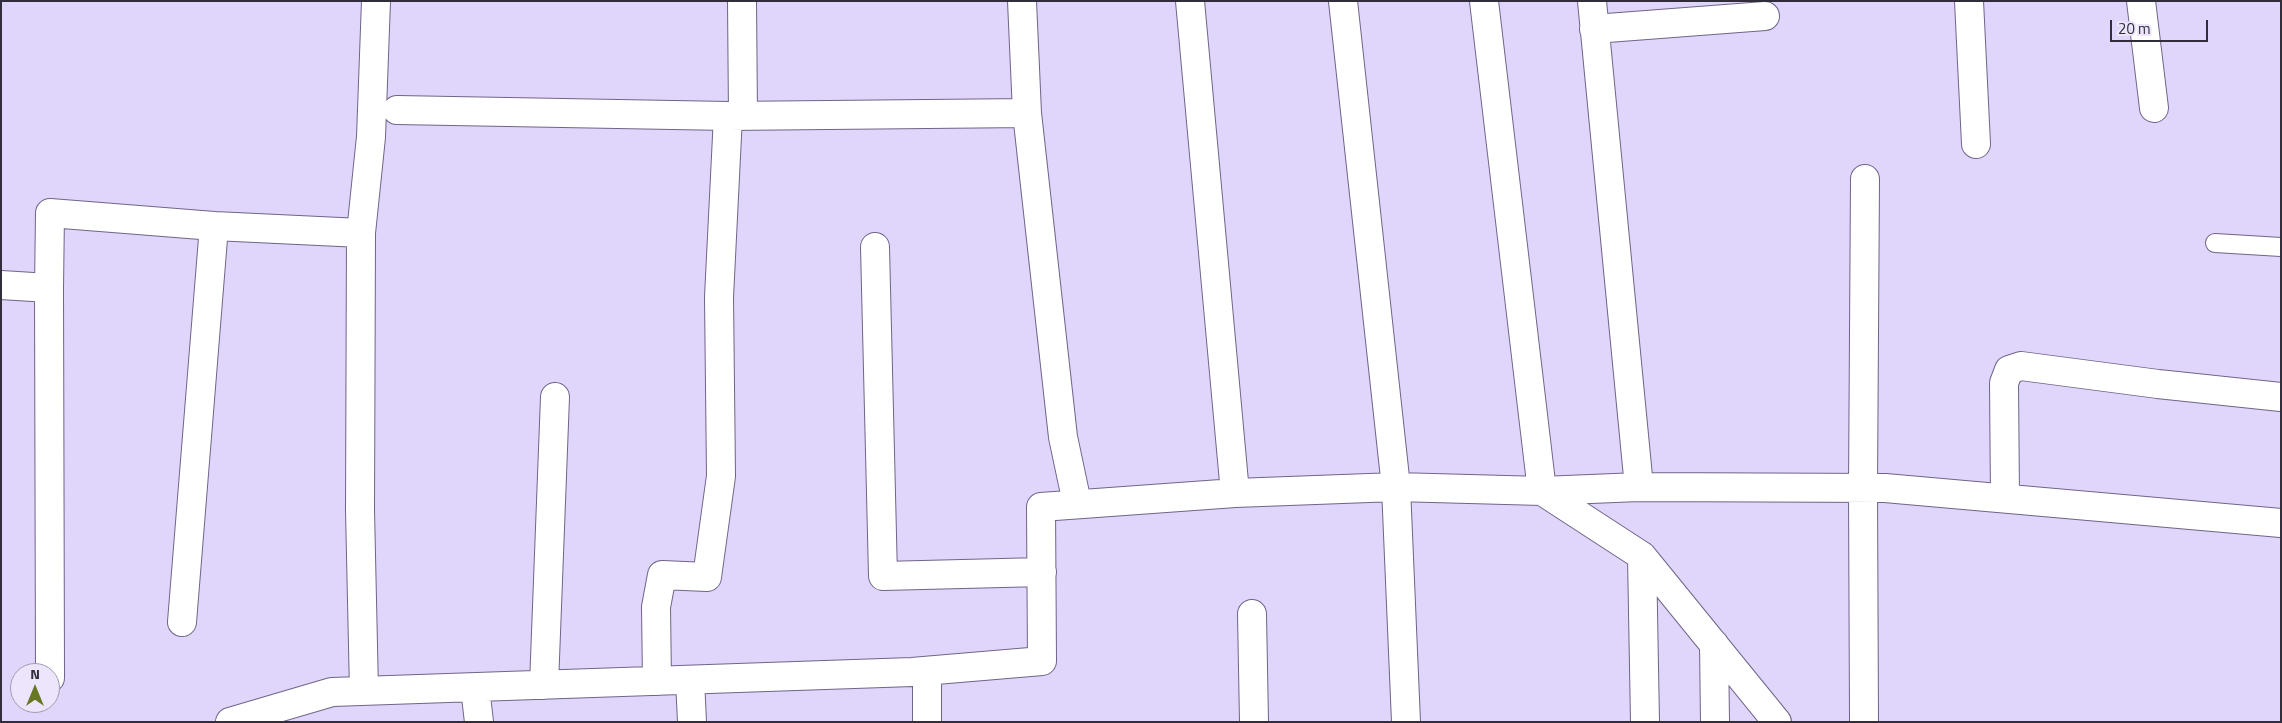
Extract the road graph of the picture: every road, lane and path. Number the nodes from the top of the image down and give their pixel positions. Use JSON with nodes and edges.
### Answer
{"nodes":[{"id":1,"x":376,"y":1,"type":"edge"},
{"id":2,"x":742,"y":1,"type":"edge"},
{"id":3,"x":1022,"y":1,"type":"edge"},
{"id":4,"x":1190,"y":1,"type":"edge"},
{"id":5,"x":1343,"y":1,"type":"edge"},
{"id":6,"x":1484,"y":1,"type":"edge"},
{"id":7,"x":1592,"y":1,"type":"edge"},
{"id":8,"x":1969,"y":1,"type":"edge"},
{"id":9,"x":2141,"y":1,"type":"edge"},
{"id":10,"x":1765,"y":16,"type":"dead end"},
{"id":11,"x":1594,"y":29,"type":"junction"},
{"id":12,"x":2154,"y":108,"type":"dead end"},
{"id":13,"x":397,"y":110,"type":"dead end"},
{"id":14,"x":1027,"y":113,"type":"junction"},
{"id":15,"x":736,"y":116,"type":"junction"},
{"id":16,"x":1976,"y":144,"type":"dead end"},
{"id":17,"x":1865,"y":178,"type":"dead end"},
{"id":18,"x":214,"y":226,"type":"junction"},
{"id":19,"x":361,"y":233,"type":"junction"},
{"id":20,"x":2215,"y":243,"type":"dead end"},
{"id":21,"x":875,"y":247,"type":"dead end"},
{"id":22,"x":2281,"y":247,"type":"edge"},
{"id":23,"x":1,"y":285,"type":"edge"},
{"id":24,"x":48,"y":288,"type":"junction"},
{"id":25,"x":555,"y":397,"type":"dead end"},
{"id":26,"x":2281,"y":397,"type":"edge"},
{"id":27,"x":1396,"y":487,"type":"junction"},
{"id":28,"x":1639,"y":487,"type":"junction"},
{"id":29,"x":1862,"y":488,"type":"junction"},
{"id":30,"x":1542,"y":491,"type":"junction"},
{"id":31,"x":1234,"y":493,"type":"junction"},
{"id":32,"x":2005,"y":498,"type":"junction"},
{"id":33,"x":1077,"y":503,"type":"junction"},
{"id":34,"x":2281,"y":523,"type":"edge"},
{"id":35,"x":1642,"y":556,"type":"junction"},
{"id":36,"x":1042,"y":572,"type":"junction"},
{"id":37,"x":1252,"y":614,"type":"dead end"},
{"id":38,"x":182,"y":622,"type":"dead end"},
{"id":39,"x":1714,"y":644,"type":"junction"},
{"id":40,"x":50,"y":663,"type":"edge"},
{"id":41,"x":927,"y":671,"type":"junction"},
{"id":42,"x":690,"y":680,"type":"junction"},
{"id":43,"x":657,"y":681,"type":"junction"},
{"id":44,"x":544,"y":685,"type":"junction"},
{"id":45,"x":475,"y":688,"type":"junction"},
{"id":46,"x":364,"y":691,"type":"junction"},
{"id":47,"x":230,"y":722,"type":"edge"},
{"id":48,"x":480,"y":722,"type":"edge"},
{"id":49,"x":692,"y":722,"type":"edge"},
{"id":50,"x":927,"y":722,"type":"edge"},
{"id":51,"x":1254,"y":722,"type":"edge"},
{"id":52,"x":1406,"y":722,"type":"edge"},
{"id":53,"x":1645,"y":722,"type":"edge"},
{"id":54,"x":1716,"y":722,"type":"edge"},
{"id":55,"x":1777,"y":722,"type":"edge"},
{"id":56,"x":1864,"y":722,"type":"edge"}],
"edges":[{"from":1,"to":19,"type":"street"},
{"from":2,"to":15,"type":"street"},
{"from":3,"to":14,"type":"street"},
{"from":4,"to":31,"type":"street"},
{"from":5,"to":27,"type":"street"},
{"from":6,"to":30,"type":"street"},
{"from":7,"to":11,"type":"street"},
{"from":8,"to":16,"type":"street"},
{"from":9,"to":12,"type":"street"},
{"from":10,"to":11,"type":"street"},
{"from":11,"to":28,"type":"street"},
{"from":13,"to":15,"type":"street"},
{"from":14,"to":15,"type":"street"},
{"from":14,"to":33,"type":"street"},
{"from":15,"to":43,"type":"street"},
{"from":17,"to":29,"type":"street"},
{"from":18,"to":19,"type":"street"},
{"from":18,"to":24,"type":"street"},
{"from":18,"to":38,"type":"street"},
{"from":19,"to":46,"type":"street"},
{"from":20,"to":22,"type":"lane"},
{"from":21,"to":36,"type":"street"},
{"from":23,"to":24,"type":"street"},
{"from":24,"to":40,"type":"street"},
{"from":25,"to":44,"type":"street"},
{"from":26,"to":32,"type":"street"},
{"from":27,"to":30,"type":"street"},
{"from":27,"to":31,"type":"street"},
{"from":27,"to":52,"type":"street"},
{"from":28,"to":29,"type":"street"},
{"from":28,"to":30,"type":"street"},
{"from":29,"to":32,"type":"street"},
{"from":29,"to":56,"type":"street"},
{"from":30,"to":35,"type":"street"},
{"from":31,"to":33,"type":"street"},
{"from":32,"to":34,"type":"street"},
{"from":33,"to":36,"type":"street"},
{"from":35,"to":39,"type":"street"},
{"from":35,"to":53,"type":"street"},
{"from":36,"to":41,"type":"street"},
{"from":37,"to":51,"type":"street"},
{"from":39,"to":54,"type":"street"},
{"from":39,"to":55,"type":"street"},
{"from":41,"to":42,"type":"street"},
{"from":41,"to":50,"type":"street"},
{"from":42,"to":43,"type":"street"},
{"from":42,"to":49,"type":"street"},
{"from":43,"to":44,"type":"street"},
{"from":44,"to":45,"type":"street"},
{"from":45,"to":46,"type":"street"},
{"from":45,"to":48,"type":"street"},
{"from":46,"to":47,"type":"street"}]}
